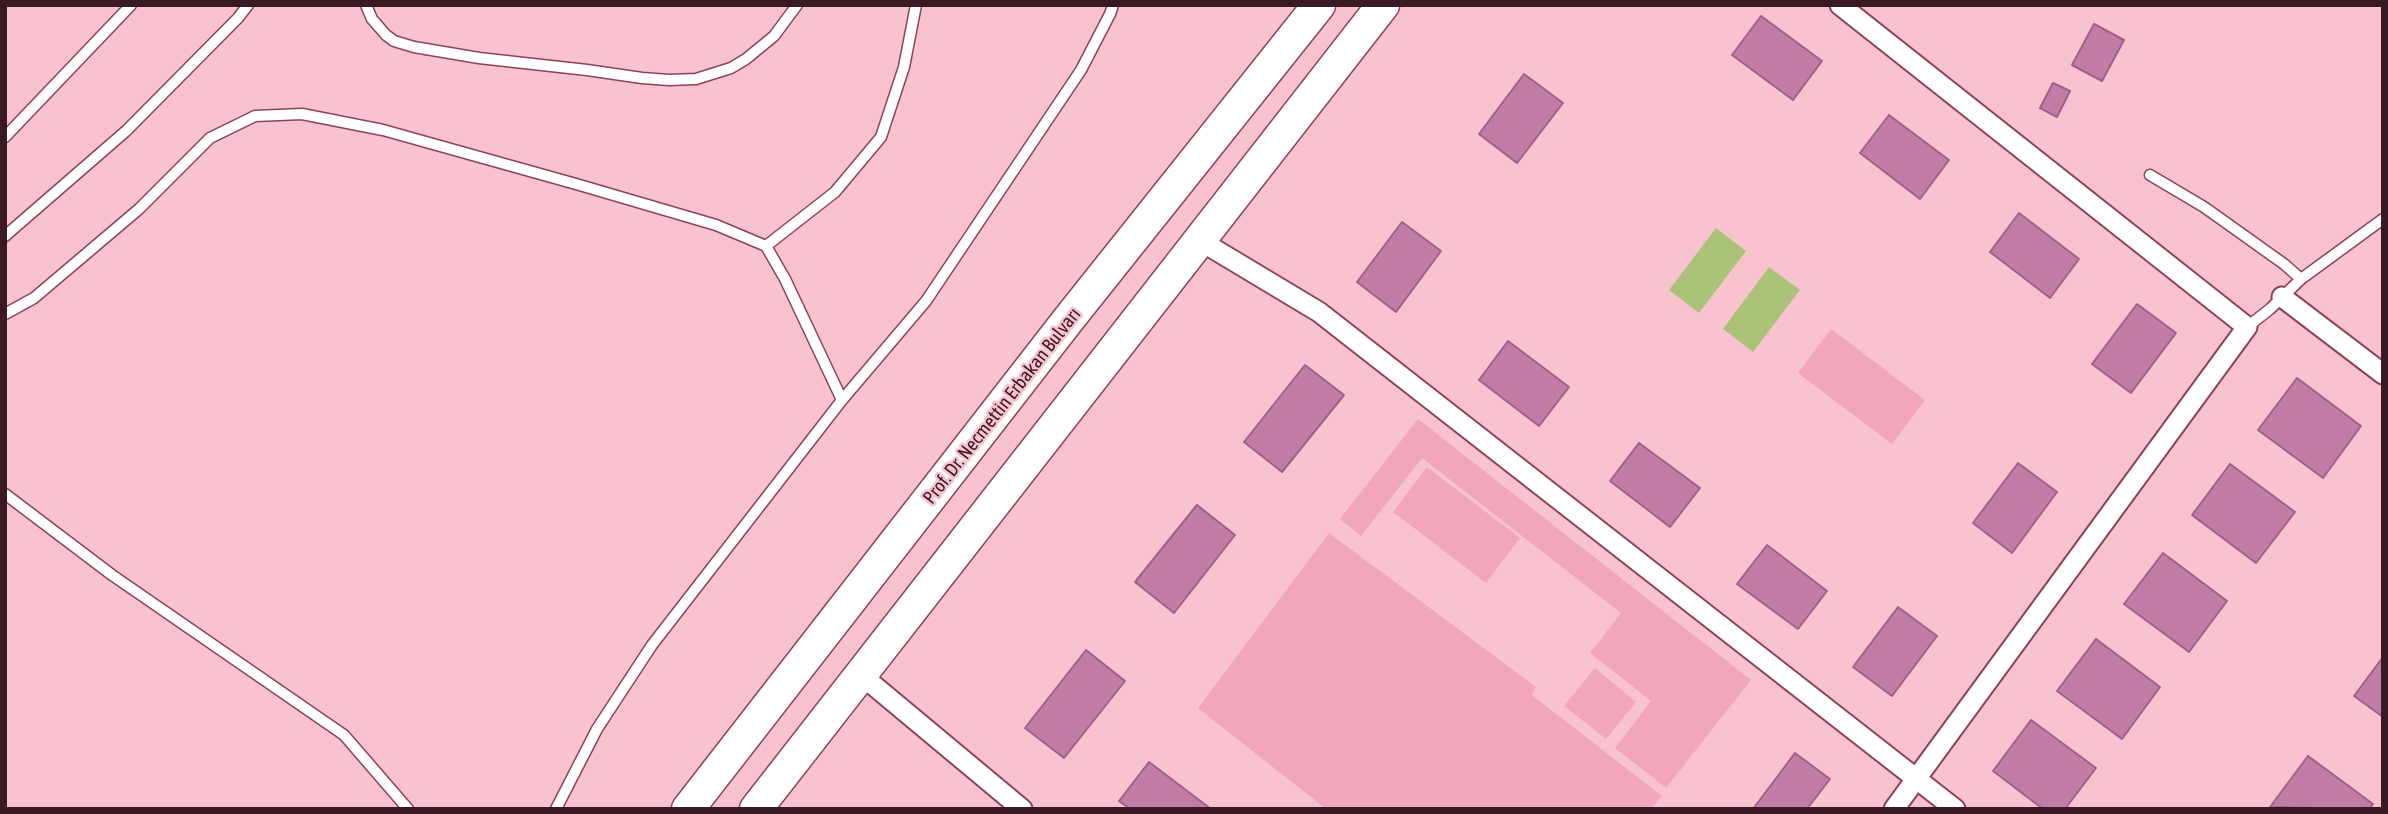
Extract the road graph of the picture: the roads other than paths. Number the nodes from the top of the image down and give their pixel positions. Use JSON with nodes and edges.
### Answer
{"nodes":[{"id":1,"x":131,"y":5,"type":"edge"},
{"id":2,"x":247,"y":5,"type":"edge"},
{"id":3,"x":366,"y":5,"type":"edge"},
{"id":4,"x":797,"y":5,"type":"edge"},
{"id":5,"x":916,"y":5,"type":"edge"},
{"id":6,"x":1113,"y":5,"type":"edge"},
{"id":7,"x":1319,"y":5,"type":"edge"},
{"id":8,"x":1383,"y":5,"type":"edge"},
{"id":9,"x":1840,"y":5,"type":"edge"},
{"id":10,"x":5,"y":137,"type":"edge"},
{"id":11,"x":2150,"y":176,"type":"dead end"},
{"id":12,"x":2383,"y":219,"type":"edge"},
{"id":13,"x":5,"y":236,"type":"edge"},
{"id":14,"x":1199,"y":240,"type":"junction"},
{"id":15,"x":766,"y":246,"type":"junction"},
{"id":16,"x":2301,"y":279,"type":"junction"},
{"id":17,"x":2282,"y":297,"type":"junction"},
{"id":18,"x":5,"y":314,"type":"edge"},
{"id":19,"x":2247,"y":327,"type":"junction"},
{"id":20,"x":2383,"y":374,"type":"edge"},
{"id":21,"x":842,"y":400,"type":"junction"},
{"id":22,"x":5,"y":494,"type":"edge"},
{"id":23,"x":860,"y":674,"type":"junction"},
{"id":24,"x":1914,"y":778,"type":"junction"},
{"id":25,"x":408,"y":809,"type":"edge"},
{"id":26,"x":556,"y":809,"type":"edge"},
{"id":27,"x":688,"y":809,"type":"edge"},
{"id":28,"x":756,"y":809,"type":"edge"},
{"id":29,"x":1022,"y":809,"type":"edge"},
{"id":30,"x":1894,"y":809,"type":"edge"},
{"id":31,"x":1955,"y":809,"type":"edge"}],
"edges":[{"from":1,"to":10,"type":"lane"},
{"from":2,"to":13,"type":"lane"},
{"from":3,"to":4,"type":"lane"},
{"from":5,"to":15,"type":"lane"},
{"from":6,"to":21,"type":"lane"},
{"from":7,"to":27,"type":"main road","name":"Prof. Dr. Necmettin Erbakan Bulvarı"},
{"from":8,"to":14,"type":"main road"},
{"from":9,"to":19,"type":"street"},
{"from":11,"to":16,"type":"lane"},
{"from":12,"to":16,"type":"lane"},
{"from":14,"to":23,"type":"main road"},
{"from":14,"to":24,"type":"street"},
{"from":15,"to":18,"type":"lane"},
{"from":15,"to":21,"type":"lane"},
{"from":16,"to":17,"type":"lane"},
{"from":17,"to":19,"type":"lane"},
{"from":17,"to":20,"type":"street"},
{"from":19,"to":24,"type":"street"},
{"from":21,"to":26,"type":"lane"},
{"from":22,"to":25,"type":"lane"},
{"from":23,"to":28,"type":"main road"},
{"from":23,"to":29,"type":"street"},
{"from":24,"to":30,"type":"street"},
{"from":24,"to":31,"type":"street"}]}
